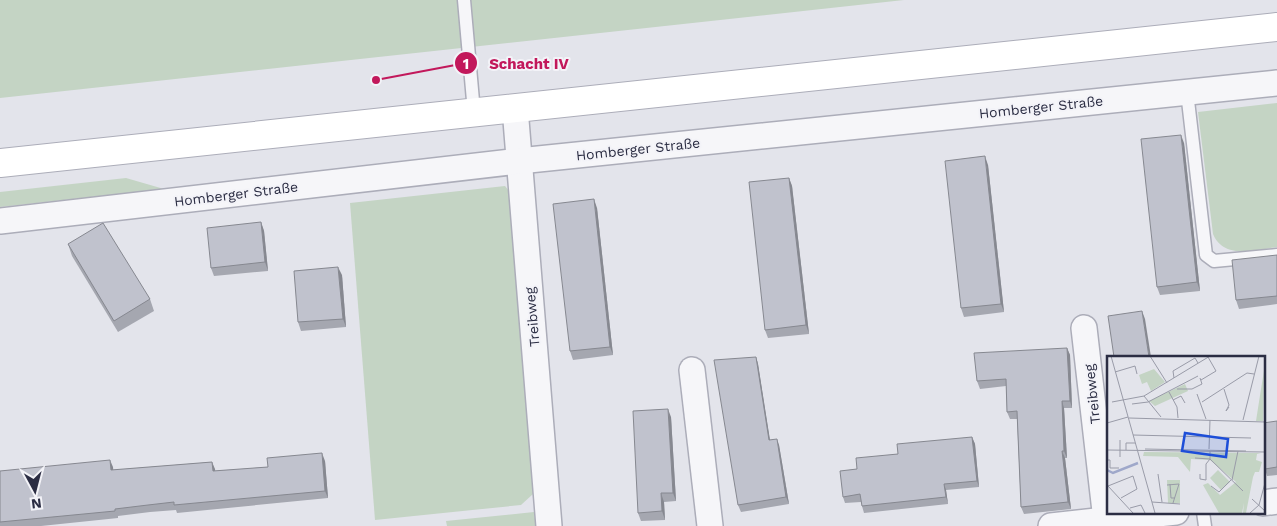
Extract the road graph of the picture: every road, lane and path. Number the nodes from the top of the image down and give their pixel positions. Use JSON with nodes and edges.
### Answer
{"nodes":[{"id":1,"x":464,"y":0,"type":"edge"},
{"id":2,"x":1277,"y":26,"type":"edge"},
{"id":3,"x":1277,"y":83,"type":"edge"},
{"id":4,"x":1187,"y":92,"type":"junction"},
{"id":5,"x":515,"y":108,"type":"junction"},
{"id":6,"x":474,"y":112,"type":"junction"},
{"id":7,"x":519,"y":161,"type":"junction"},
{"id":8,"x":0,"y":163,"type":"edge"},
{"id":9,"x":0,"y":221,"type":"edge"},
{"id":10,"x":1277,"y":255,"type":"edge"},
{"id":11,"x":1084,"y":328,"type":"dead end"},
{"id":12,"x":692,"y":370,"type":"dead end"},
{"id":13,"x":1277,"y":501,"type":"edge"},
{"id":14,"x":1264,"y":503,"type":"edge"},
{"id":15,"x":1158,"y":514,"type":"edge"},
{"id":16,"x":1106,"y":520,"type":"junction"},
{"id":17,"x":549,"y":526,"type":"edge"},
{"id":18,"x":710,"y":526,"type":"edge"},
{"id":19,"x":1051,"y":526,"type":"edge"}],
"edges":[{"from":1,"to":6,"type":"lane"},
{"from":2,"to":5,"type":"main road"},
{"from":3,"to":4,"type":"street","name":"Homberger Straße"},
{"from":4,"to":7,"type":"street","name":"Homberger Straße"},
{"from":4,"to":10,"type":"lane"},
{"from":5,"to":6,"type":"main road"},
{"from":5,"to":7,"type":"street","name":"Treibweg"},
{"from":6,"to":8,"type":"main road"},
{"from":7,"to":9,"type":"street","name":"Homberger Straße"},
{"from":7,"to":17,"type":"street","name":"Treibweg"},
{"from":11,"to":16,"type":"street","name":"Treibweg"},
{"from":12,"to":18,"type":"street"},
{"from":13,"to":14,"type":"street"},
{"from":15,"to":16,"type":"street"},
{"from":16,"to":19,"type":"street"}]}
